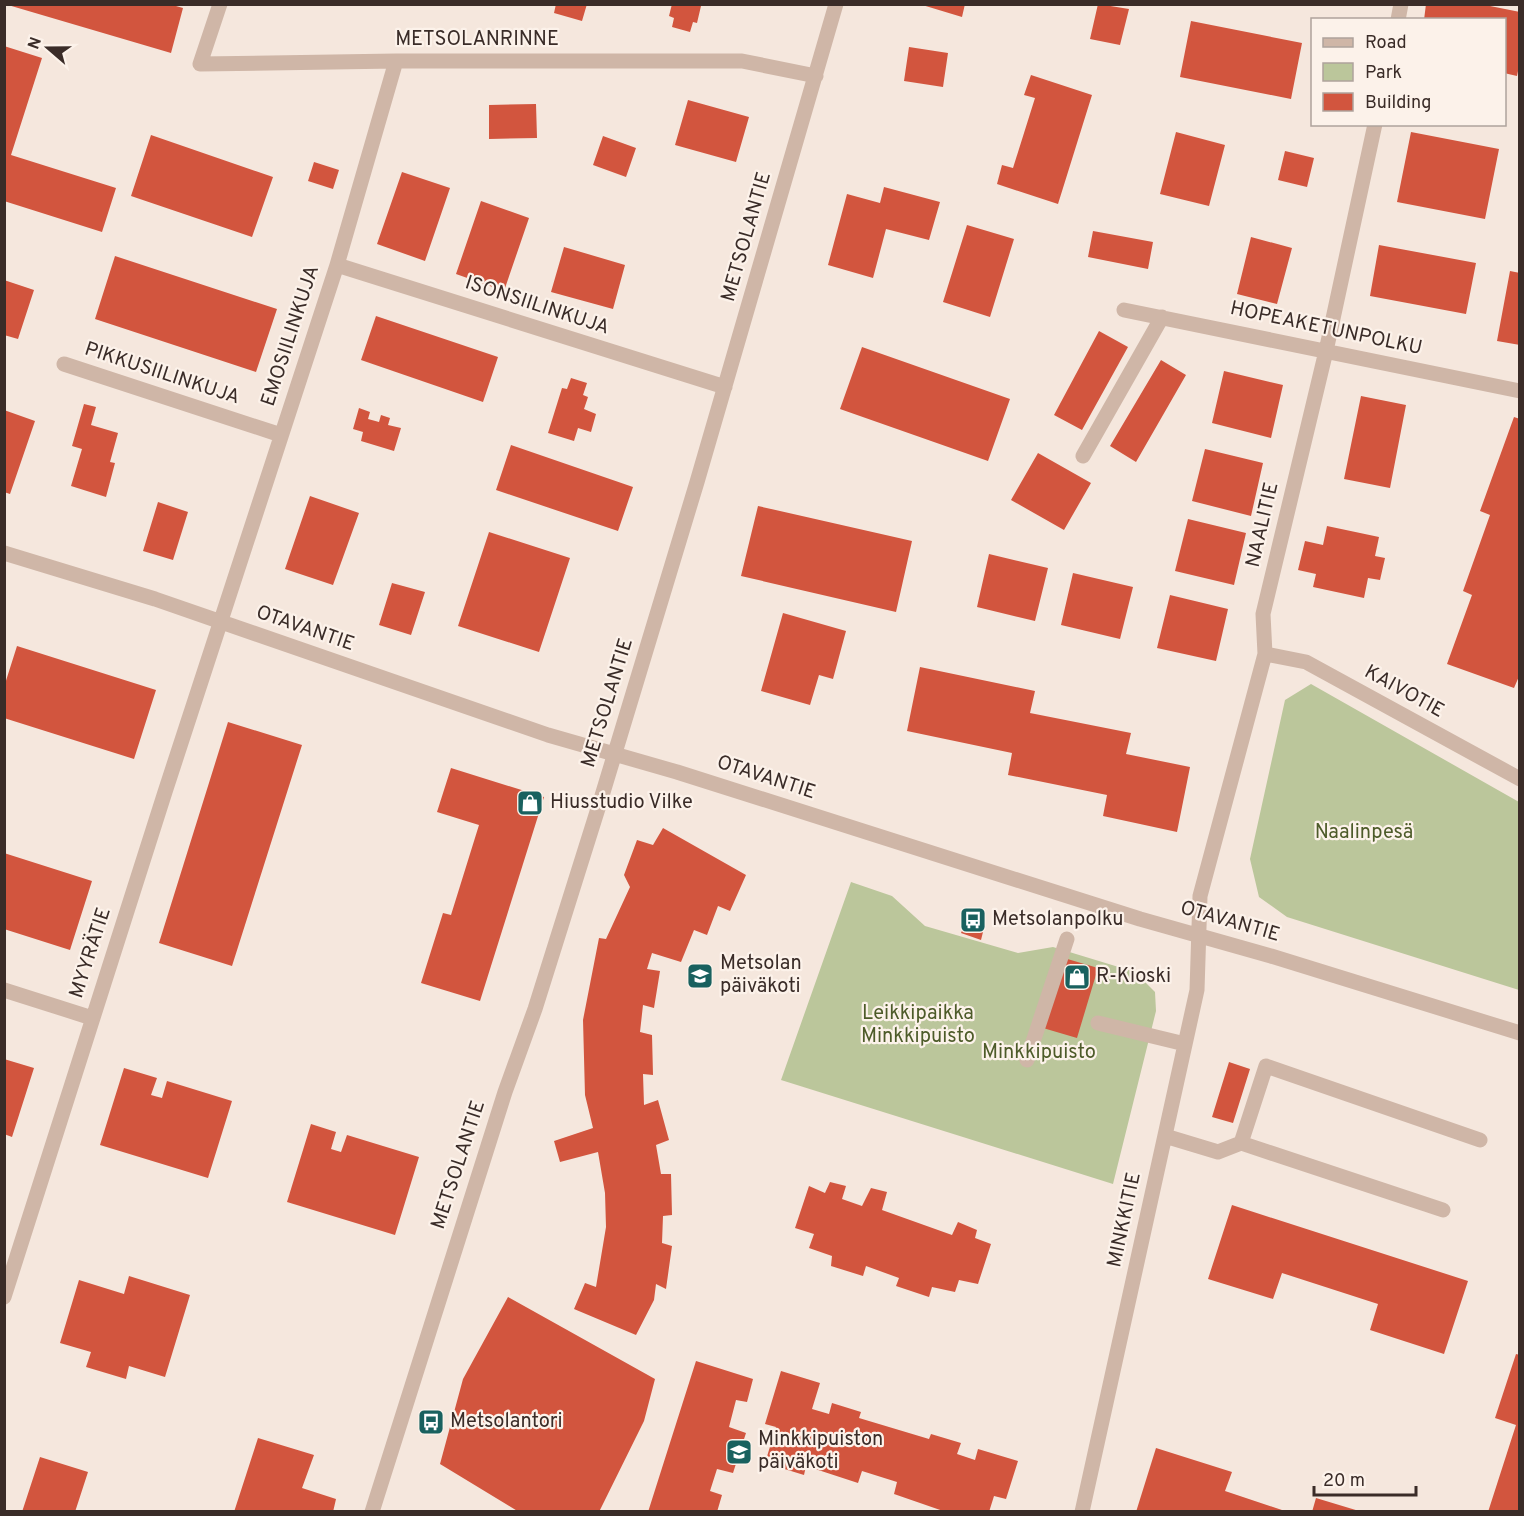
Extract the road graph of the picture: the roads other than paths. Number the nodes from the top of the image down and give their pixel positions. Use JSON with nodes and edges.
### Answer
{"nodes":[{"id":1,"x":220,"y":4,"type":"edge"},
{"id":2,"x":836,"y":4,"type":"edge"},
{"id":3,"x":396,"y":61,"type":"junction"},
{"id":4,"x":816,"y":76,"type":"junction"},
{"id":5,"x":1375,"y":126,"type":"edge"},
{"id":6,"x":336,"y":265,"type":"junction"},
{"id":7,"x":1124,"y":309,"type":"dead end"},
{"id":8,"x":1162,"y":317,"type":"junction"},
{"id":9,"x":1326,"y":351,"type":"junction"},
{"id":10,"x":64,"y":364,"type":"dead end"},
{"id":11,"x":724,"y":387,"type":"junction"},
{"id":12,"x":1520,"y":391,"type":"edge"},
{"id":13,"x":281,"y":435,"type":"junction"},
{"id":14,"x":1083,"y":456,"type":"dead end"},
{"id":15,"x":4,"y":552,"type":"edge"},
{"id":16,"x":221,"y":623,"type":"junction"},
{"id":17,"x":1265,"y":654,"type":"junction"},
{"id":18,"x":615,"y":753,"type":"junction"},
{"id":19,"x":1520,"y":779,"type":"edge"},
{"id":20,"x":1200,"y":935,"type":"junction"},
{"id":21,"x":1067,"y":939,"type":"dead end"},
{"id":22,"x":4,"y":990,"type":"edge"},
{"id":23,"x":92,"y":1018,"type":"junction"},
{"id":24,"x":1098,"y":1023,"type":"dead end"},
{"id":25,"x":1520,"y":1033,"type":"edge"},
{"id":26,"x":1185,"y":1044,"type":"junction"},
{"id":27,"x":1027,"y":1060,"type":"dead end"},
{"id":28,"x":1165,"y":1136,"type":"junction"},
{"id":29,"x":1480,"y":1140,"type":"dead end"},
{"id":30,"x":1241,"y":1143,"type":"junction"},
{"id":31,"x":1443,"y":1210,"type":"dead end"},
{"id":32,"x":4,"y":1297,"type":"edge"},
{"id":33,"x":372,"y":1512,"type":"edge"},
{"id":34,"x":1082,"y":1512,"type":"edge"}],
"edges":[{"from":1,"to":3,"type":"street","name":"METSOLANRINNE"},
{"from":2,"to":4,"type":"street","name":"METSOLANTIE"},
{"from":3,"to":4,"type":"street","name":"METSOLANRINNE"},
{"from":3,"to":6,"type":"street","name":"EMOSIILINKUJA"},
{"from":4,"to":11,"type":"street","name":"METSOLANTIE"},
{"from":5,"to":9,"type":"street","name":"NAALITIE"},
{"from":6,"to":11,"type":"street","name":"ISONSIILINKUJA"},
{"from":6,"to":13,"type":"street","name":"EMOSIILINKUJA"},
{"from":7,"to":8,"type":"street","name":"HOPEAKETUNPOLKU"},
{"from":8,"to":9,"type":"street","name":"HOPEAKETUNPOLKU"},
{"from":8,"to":14,"type":"street"},
{"from":9,"to":12,"type":"street","name":"HOPEAKETUNPOLKU"},
{"from":9,"to":17,"type":"street","name":"NAALITIE"},
{"from":10,"to":13,"type":"street","name":"PIKKUSIILINKUJA"},
{"from":11,"to":18,"type":"street","name":"METSOLANTIE"},
{"from":13,"to":16,"type":"street","name":"EMOSIILINKUJA"},
{"from":15,"to":16,"type":"street","name":"OTAVANTIE"},
{"from":16,"to":18,"type":"street","name":"OTAVANTIE"},
{"from":16,"to":23,"type":"street","name":"MYYRÄTIE"},
{"from":17,"to":19,"type":"street","name":"KAIVOTIE"},
{"from":17,"to":20,"type":"street","name":"NAALITIE"},
{"from":18,"to":20,"type":"street","name":"OTAVANTIE"},
{"from":18,"to":33,"type":"street","name":"METSOLANTIE"},
{"from":20,"to":25,"type":"street","name":"OTAVANTIE"},
{"from":20,"to":26,"type":"street","name":"MINKKITIE"},
{"from":21,"to":27,"type":"street"},
{"from":22,"to":23,"type":"street"},
{"from":23,"to":32,"type":"street","name":"MYYRÄTIE"},
{"from":24,"to":26,"type":"street"},
{"from":26,"to":28,"type":"street","name":"MINKKITIE"},
{"from":28,"to":30,"type":"street"},
{"from":28,"to":34,"type":"street","name":"MINKKITIE"},
{"from":29,"to":30,"type":"street"},
{"from":30,"to":31,"type":"street"}]}
